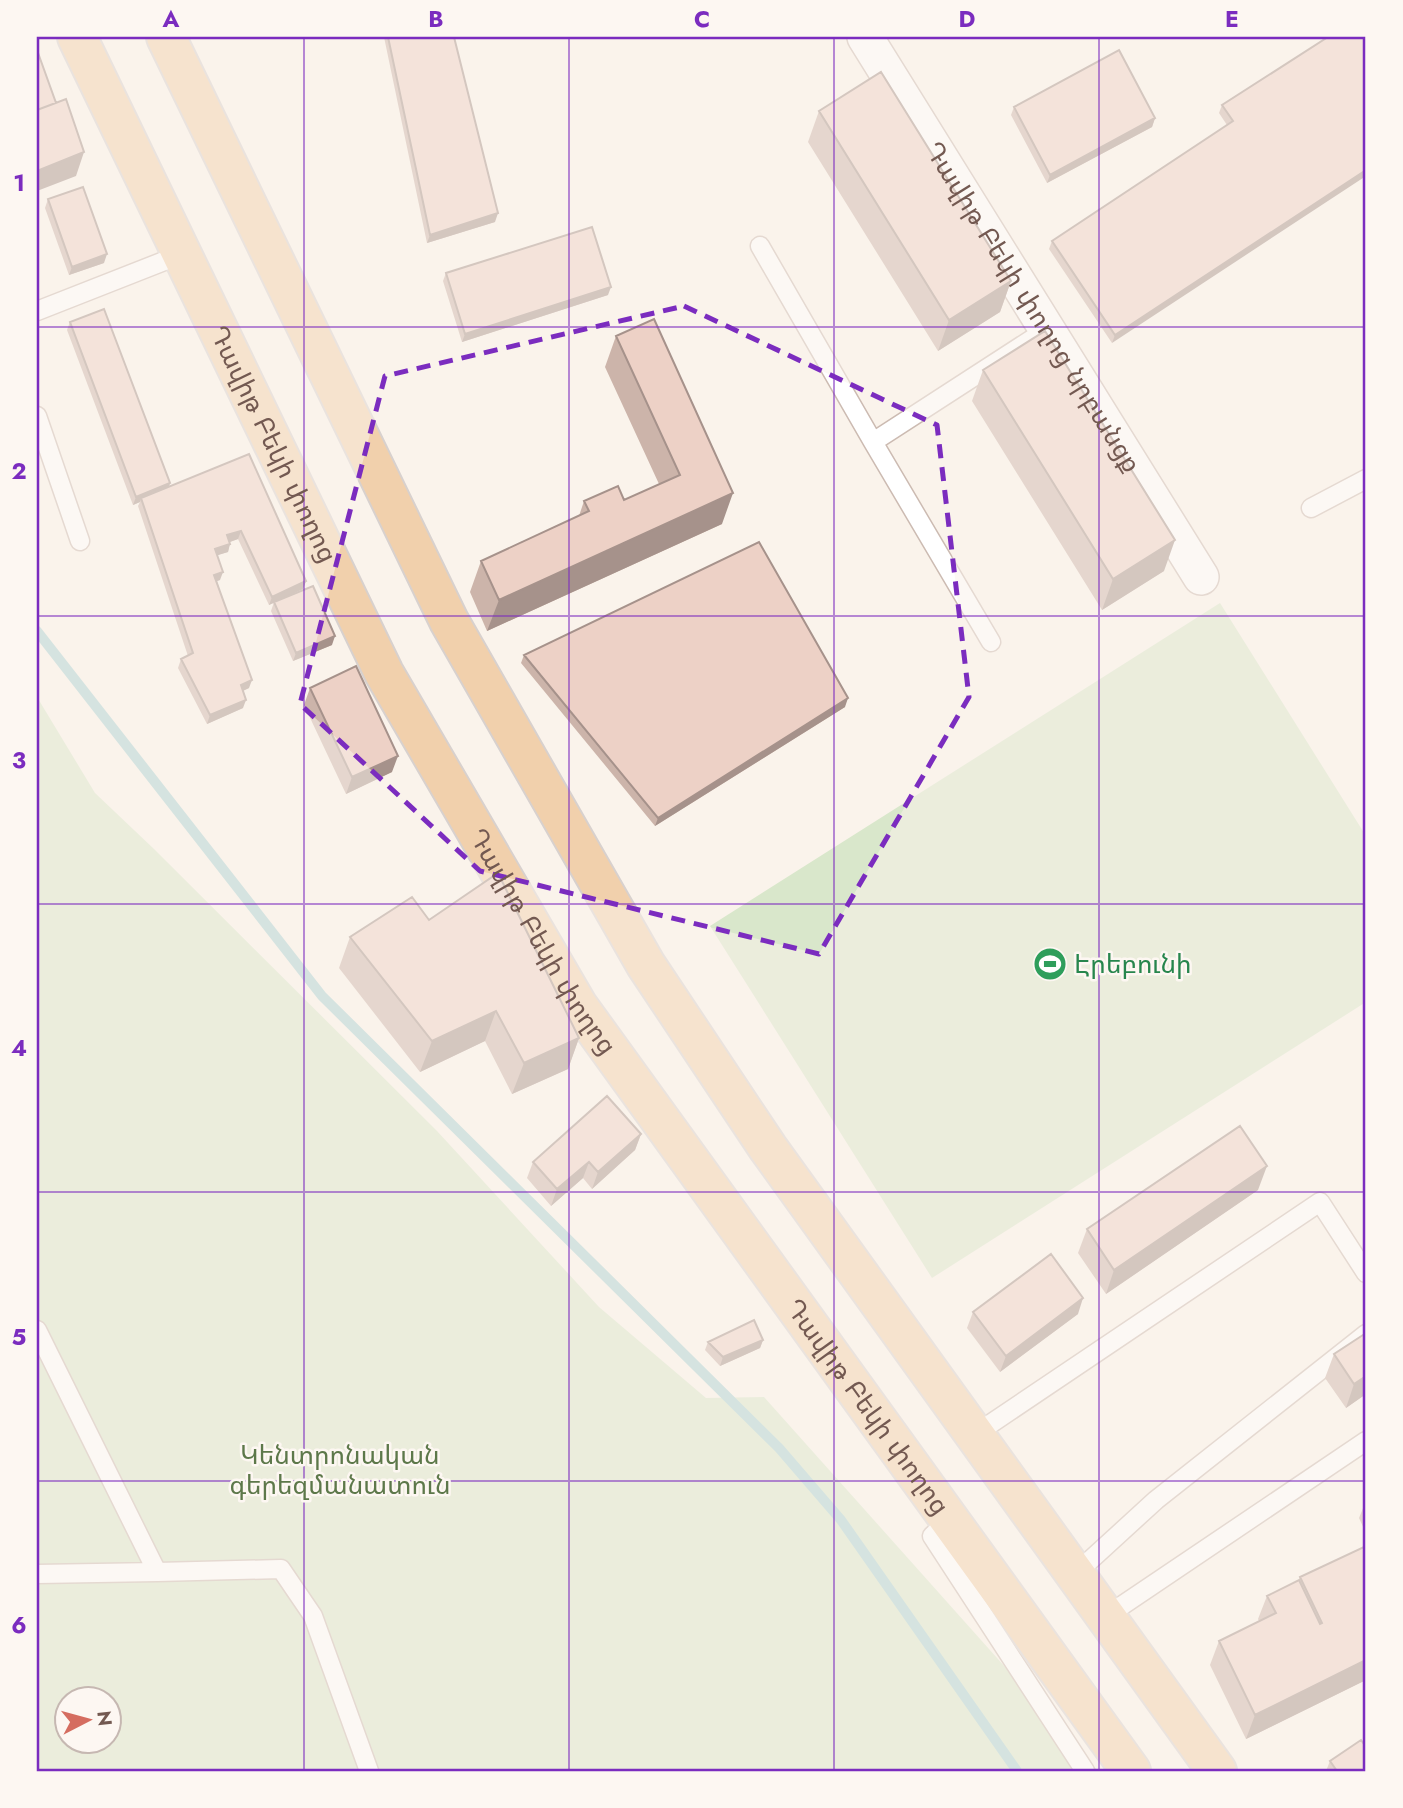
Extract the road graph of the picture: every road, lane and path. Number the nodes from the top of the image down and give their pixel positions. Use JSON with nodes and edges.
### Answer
{"nodes":[{"id":1,"x":77,"y":37,"type":"edge"},
{"id":2,"x":166,"y":37,"type":"edge"},
{"id":3,"x":865,"y":37,"type":"edge"},
{"id":4,"x":760,"y":246,"type":"dead end"},
{"id":5,"x":182,"y":254,"type":"junction"},
{"id":6,"x":37,"y":311,"type":"edge"},
{"id":7,"x":1046,"y":330,"type":"junction"},
{"id":8,"x":37,"y":416,"type":"edge"},
{"id":9,"x":873,"y":442,"type":"junction"},
{"id":10,"x":1366,"y":479,"type":"edge"},
{"id":11,"x":1311,"y":508,"type":"dead end"},
{"id":12,"x":80,"y":541,"type":"dead end"},
{"id":13,"x":1201,"y":577,"type":"dead end"},
{"id":14,"x":991,"y":642,"type":"dead end"},
{"id":15,"x":1366,"y":1273,"type":"edge"},
{"id":16,"x":37,"y":1330,"type":"edge"},
{"id":17,"x":1366,"y":1334,"type":"edge"},
{"id":18,"x":974,"y":1435,"type":"junction"},
{"id":19,"x":1366,"y":1441,"type":"edge"},
{"id":20,"x":949,"y":1520,"type":"junction"},
{"id":21,"x":157,"y":1572,"type":"junction"},
{"id":22,"x":37,"y":1574,"type":"edge"},
{"id":23,"x":1074,"y":1575,"type":"junction"},
{"id":24,"x":1105,"y":1617,"type":"junction"},
{"id":25,"x":369,"y":1771,"type":"edge"},
{"id":26,"x":1084,"y":1771,"type":"edge"},
{"id":27,"x":1131,"y":1771,"type":"edge"},
{"id":28,"x":1217,"y":1771,"type":"edge"}],
"edges":[{"from":1,"to":5,"type":"main road","name":"Դավիթ Բեկի փողոց"},
{"from":2,"to":18,"type":"main road"},
{"from":3,"to":7,"type":"street","name":"Դավիթ Բեկի փողոց նրբանցք"},
{"from":4,"to":9,"type":"lane"},
{"from":5,"to":6,"type":"lane"},
{"from":5,"to":20,"type":"main road","name":"Դավիթ Բեկի փողոց"},
{"from":7,"to":9,"type":"lane"},
{"from":7,"to":13,"type":"street","name":"Դավիթ Բեկի փողոց նրբանցք"},
{"from":8,"to":12,"type":"lane"},
{"from":9,"to":14,"type":"lane"},
{"from":10,"to":11,"type":"lane"},
{"from":15,"to":18,"type":"lane"},
{"from":16,"to":21,"type":"lane"},
{"from":17,"to":23,"type":"lane"},
{"from":18,"to":23,"type":"main road"},
{"from":19,"to":24,"type":"lane"},
{"from":20,"to":26,"type":"lane"},
{"from":20,"to":27,"type":"main road","name":"Դավիթ Բեկի փողոց"},
{"from":21,"to":22,"type":"lane"},
{"from":21,"to":25,"type":"lane"},
{"from":23,"to":24,"type":"main road"},
{"from":24,"to":28,"type":"main road"}]}
